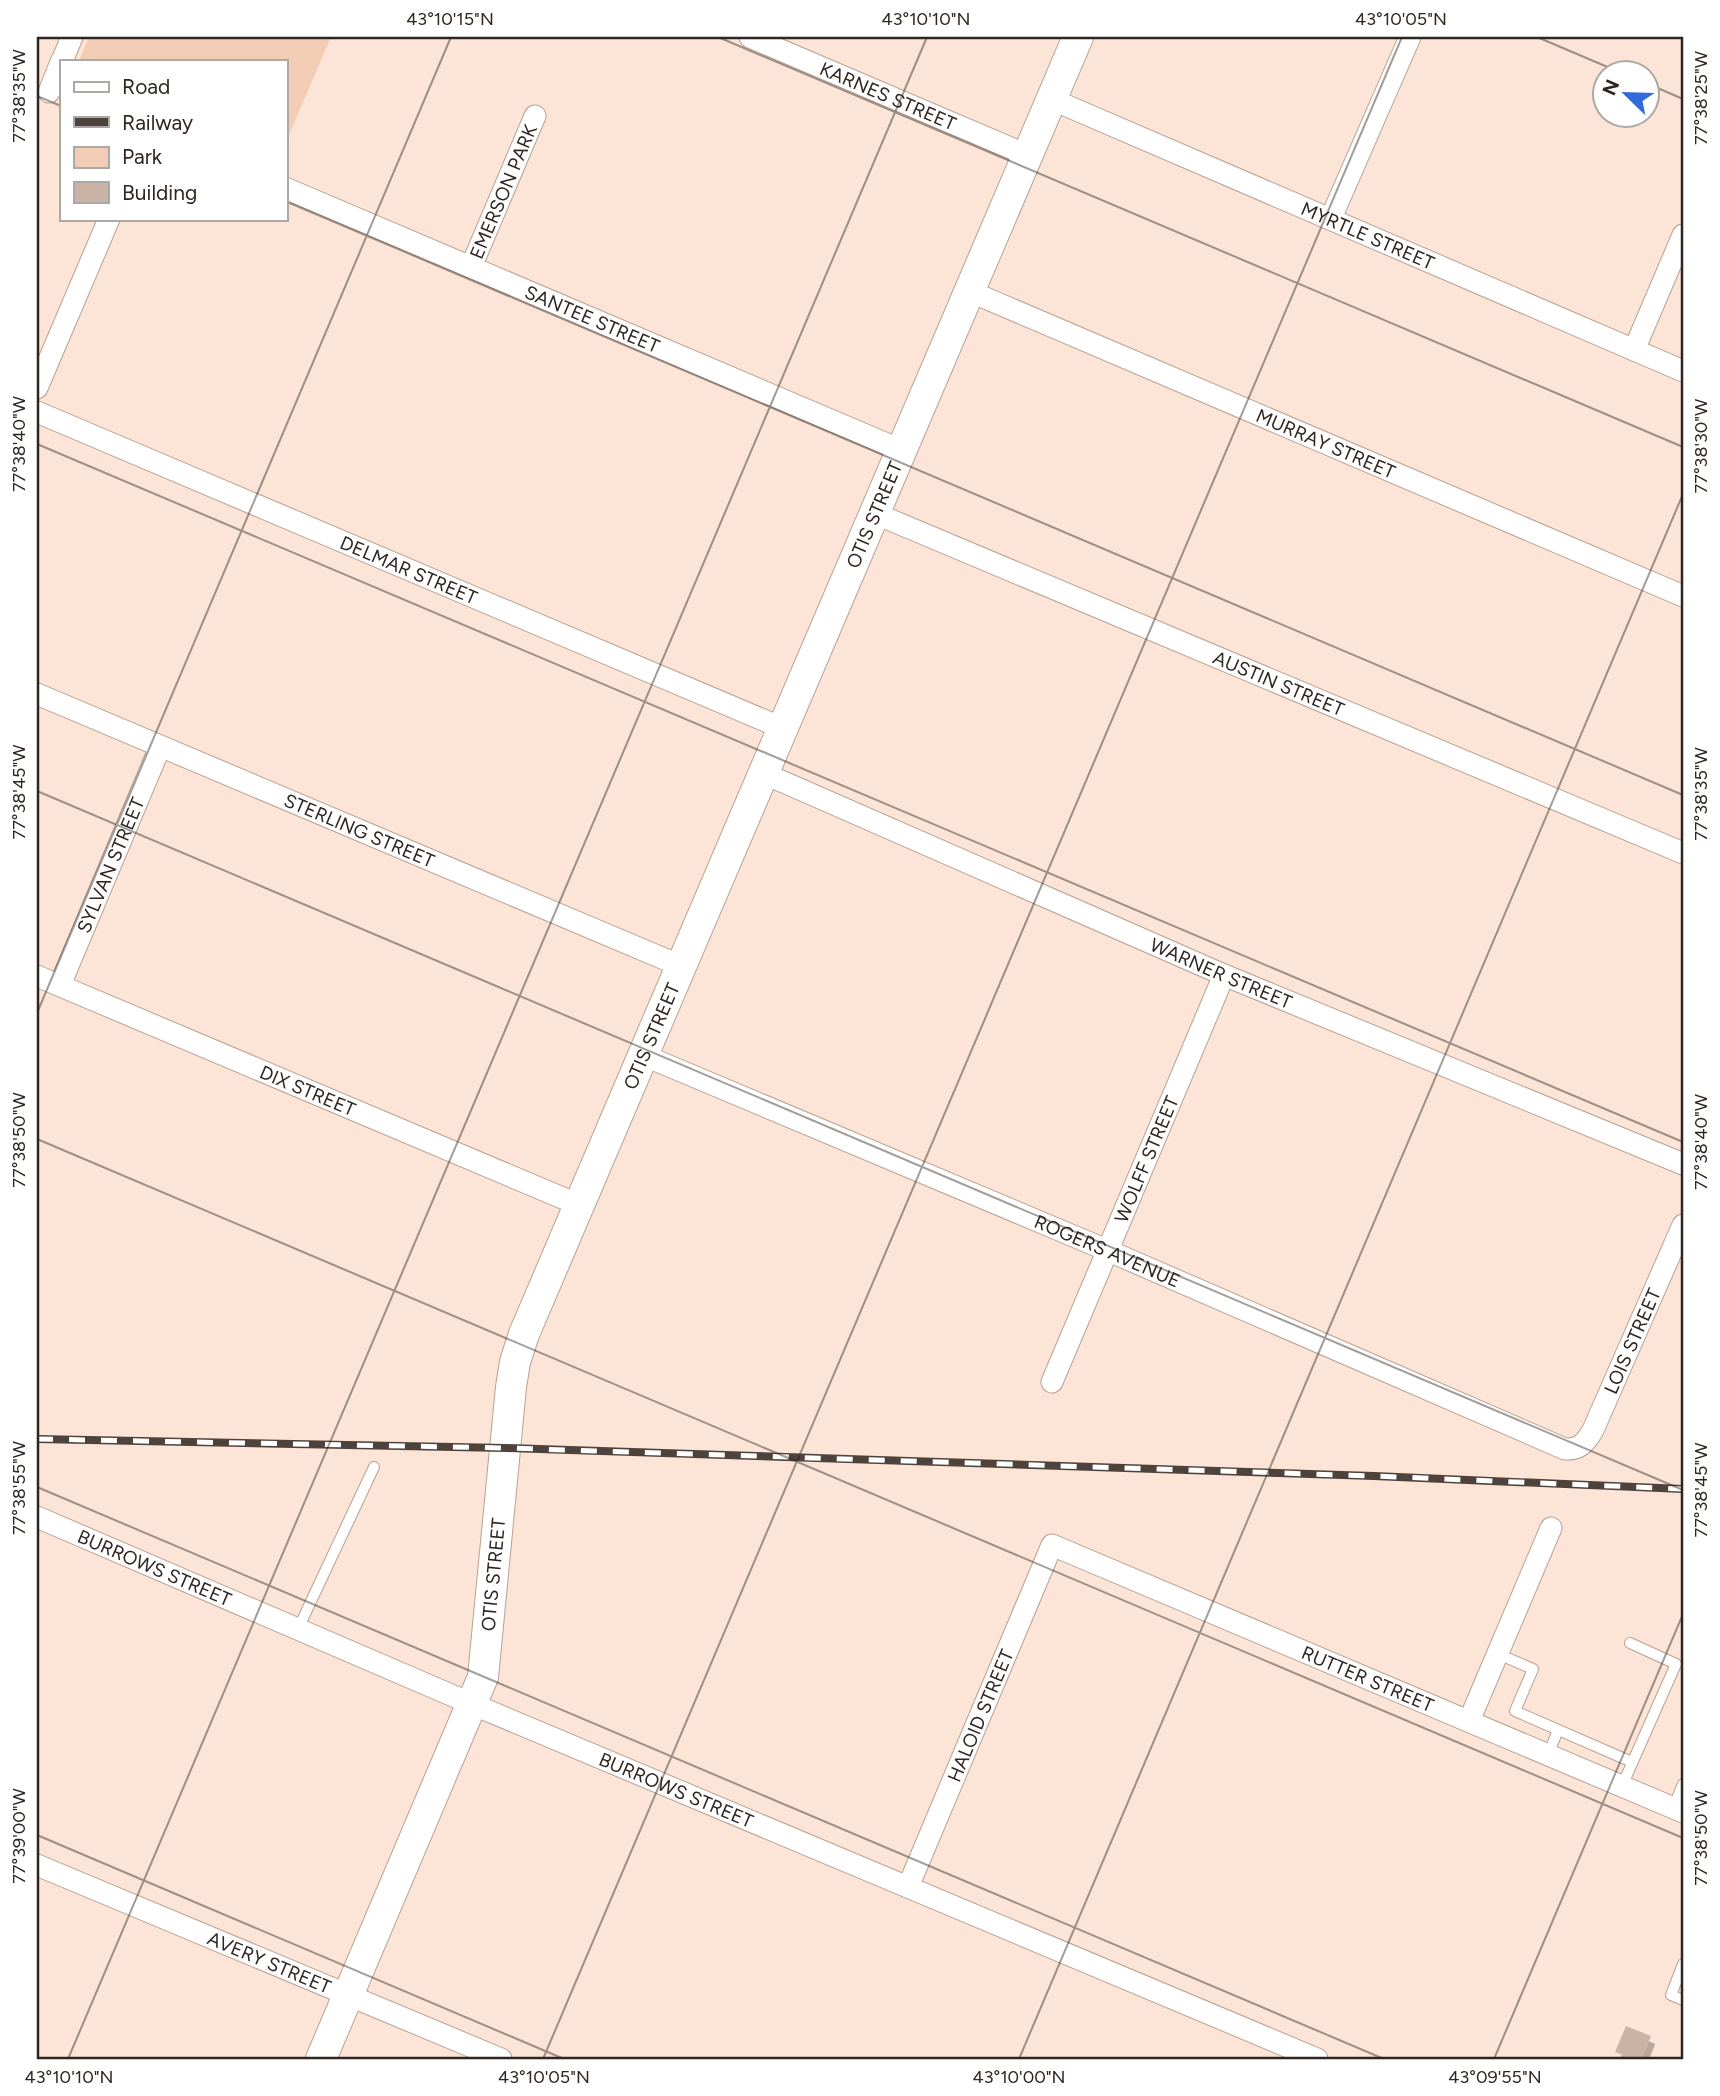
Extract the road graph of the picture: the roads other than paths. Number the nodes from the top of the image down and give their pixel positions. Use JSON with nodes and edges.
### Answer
{"nodes":[{"id":1,"x":72,"y":37,"type":"edge"},
{"id":2,"x":750,"y":37,"type":"edge"},
{"id":3,"x":1078,"y":37,"type":"edge"},
{"id":4,"x":1410,"y":37,"type":"edge"},
{"id":5,"x":62,"y":60,"type":"edge"},
{"id":6,"x":60,"y":64,"type":"edge"},
{"id":7,"x":49,"y":92,"type":"edge"},
{"id":8,"x":1051,"y":99,"type":"junction"},
{"id":9,"x":535,"y":116,"type":"dead end"},
{"id":10,"x":1027,"y":155,"type":"junction"},
{"id":11,"x":287,"y":189,"type":"edge"},
{"id":12,"x":1331,"y":218,"type":"junction"},
{"id":13,"x":109,"y":220,"type":"edge"},
{"id":14,"x":1683,"y":235,"type":"edge"},
{"id":15,"x":471,"y":267,"type":"junction"},
{"id":16,"x":969,"y":291,"type":"junction"},
{"id":17,"x":1634,"y":350,"type":"junction"},
{"id":18,"x":1683,"y":371,"type":"edge"},
{"id":19,"x":37,"y":388,"type":"edge"},
{"id":20,"x":37,"y":412,"type":"edge"},
{"id":21,"x":901,"y":450,"type":"junction"},
{"id":22,"x":874,"y":513,"type":"junction"},
{"id":23,"x":1683,"y":596,"type":"edge"},
{"id":24,"x":37,"y":694,"type":"edge"},
{"id":25,"x":782,"y":728,"type":"junction"},
{"id":26,"x":160,"y":747,"type":"junction"},
{"id":27,"x":763,"y":774,"type":"junction"},
{"id":28,"x":1683,"y":853,"type":"edge"},
{"id":29,"x":681,"y":966,"type":"junction"},
{"id":30,"x":37,"y":975,"type":"edge"},
{"id":31,"x":1224,"y":975,"type":"junction"},
{"id":32,"x":60,"y":985,"type":"junction"},
{"id":33,"x":643,"y":1055,"type":"junction"},
{"id":34,"x":1683,"y":1164,"type":"edge"},
{"id":35,"x":579,"y":1205,"type":"junction"},
{"id":36,"x":1683,"y":1225,"type":"edge"},
{"id":37,"x":1109,"y":1251,"type":"junction"},
{"id":38,"x":1052,"y":1382,"type":"dead end"},
{"id":39,"x":1572,"y":1449,"type":"joint"},
{"id":40,"x":374,"y":1467,"type":"dead end"},
{"id":41,"x":37,"y":1517,"type":"edge"},
{"id":42,"x":1551,"y":1528,"type":"dead end"},
{"id":43,"x":1052,"y":1545,"type":"joint"},
{"id":44,"x":298,"y":1629,"type":"junction"},
{"id":45,"x":1630,"y":1643,"type":"dead end"},
{"id":46,"x":1498,"y":1654,"type":"junction"},
{"id":47,"x":472,"y":1704,"type":"junction"},
{"id":48,"x":1469,"y":1721,"type":"junction"},
{"id":49,"x":1558,"y":1730,"type":"junction"},
{"id":50,"x":1548,"y":1755,"type":"junction"},
{"id":51,"x":1632,"y":1762,"type":"junction"},
{"id":52,"x":1683,"y":1784,"type":"edge"},
{"id":53,"x":1622,"y":1786,"type":"junction"},
{"id":54,"x":1678,"y":1810,"type":"edge"},
{"id":55,"x":37,"y":1865,"type":"edge"},
{"id":56,"x":908,"y":1887,"type":"junction"},
{"id":57,"x":1683,"y":1964,"type":"edge"},
{"id":58,"x":349,"y":1995,"type":"junction"},
{"id":59,"x":1683,"y":2000,"type":"edge"},
{"id":60,"x":321,"y":2059,"type":"edge"},
{"id":61,"x":501,"y":2059,"type":"edge"},
{"id":62,"x":1318,"y":2059,"type":"edge"}],
"edges":[{"from":1,"to":5,"type":"street"},
{"from":2,"to":10,"type":"street","name":"KARNES STREET"},
{"from":3,"to":8,"type":"street","name":"OTIS STREET"},
{"from":4,"to":12,"type":"street"},
{"from":6,"to":7,"type":"street"},
{"from":8,"to":10,"type":"street","name":"OTIS STREET"},
{"from":8,"to":12,"type":"street","name":"MYRTLE STREET"},
{"from":9,"to":15,"type":"street","name":"EMERSON PARK"},
{"from":10,"to":16,"type":"street","name":"OTIS STREET"},
{"from":11,"to":15,"type":"street","name":"SANTEE STREET"},
{"from":12,"to":17,"type":"street","name":"MYRTLE STREET"},
{"from":13,"to":19,"type":"street"},
{"from":14,"to":17,"type":"street"},
{"from":15,"to":21,"type":"street","name":"SANTEE STREET"},
{"from":16,"to":21,"type":"street","name":"OTIS STREET"},
{"from":16,"to":23,"type":"street","name":"MURRAY STREET"},
{"from":17,"to":18,"type":"street","name":"MYRTLE STREET"},
{"from":20,"to":25,"type":"street","name":"DELMAR STREET"},
{"from":21,"to":22,"type":"street","name":"OTIS STREET"},
{"from":22,"to":25,"type":"street","name":"OTIS STREET"},
{"from":22,"to":28,"type":"street","name":"AUSTIN STREET"},
{"from":24,"to":26,"type":"street","name":"STERLING STREET"},
{"from":25,"to":27,"type":"street","name":"OTIS STREET"},
{"from":26,"to":29,"type":"street","name":"STERLING STREET"},
{"from":26,"to":32,"type":"street","name":"SYLVAN STREET"},
{"from":27,"to":29,"type":"street","name":"OTIS STREET"},
{"from":27,"to":31,"type":"street","name":"WARNER STREET"},
{"from":29,"to":33,"type":"street","name":"OTIS STREET"},
{"from":30,"to":32,"type":"street","name":"DIX STREET"},
{"from":31,"to":34,"type":"street","name":"WARNER STREET"},
{"from":31,"to":37,"type":"street","name":"WOLFF STREET"},
{"from":32,"to":35,"type":"street","name":"DIX STREET"},
{"from":33,"to":35,"type":"street","name":"OTIS STREET"},
{"from":33,"to":37,"type":"street","name":"ROGERS AVENUE"},
{"from":35,"to":47,"type":"street","name":"OTIS STREET"},
{"from":36,"to":39,"type":"street","name":"LOIS STREET"},
{"from":37,"to":38,"type":"street","name":"WOLFF STREET"},
{"from":37,"to":39,"type":"street","name":"ROGERS AVENUE"},
{"from":40,"to":44,"type":"lane"},
{"from":41,"to":44,"type":"street","name":"BURROWS STREET"},
{"from":42,"to":46,"type":"street"},
{"from":43,"to":48,"type":"street","name":"RUTTER STREET"},
{"from":43,"to":56,"type":"street","name":"HALOID STREET"},
{"from":44,"to":47,"type":"street","name":"BURROWS STREET"},
{"from":45,"to":51,"type":"lane"},
{"from":46,"to":48,"type":"street"},
{"from":46,"to":49,"type":"lane"},
{"from":47,"to":56,"type":"street","name":"BURROWS STREET"},
{"from":47,"to":58,"type":"street","name":"OTIS STREET"},
{"from":48,"to":50,"type":"street","name":"RUTTER STREET"},
{"from":49,"to":50,"type":"lane"},
{"from":49,"to":51,"type":"lane"},
{"from":50,"to":53,"type":"street","name":"RUTTER STREET"},
{"from":51,"to":53,"type":"lane"},
{"from":52,"to":54,"type":"lane"},
{"from":53,"to":54,"type":"street","name":"RUTTER STREET"},
{"from":55,"to":58,"type":"street","name":"AVERY STREET"},
{"from":56,"to":62,"type":"street","name":"BURROWS STREET"},
{"from":57,"to":59,"type":"lane"},
{"from":58,"to":60,"type":"street","name":"OTIS STREET"},
{"from":58,"to":61,"type":"street","name":"AVERY STREET"}]}
